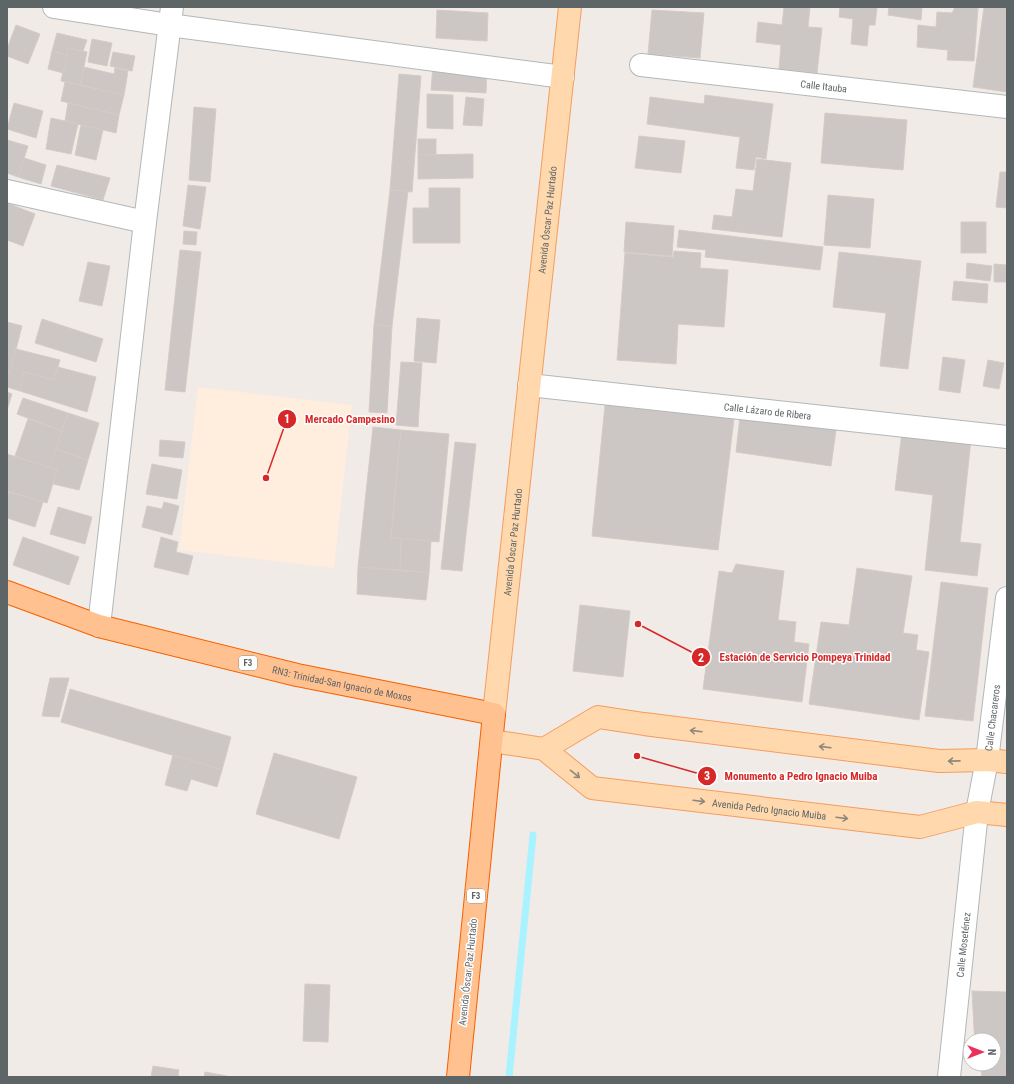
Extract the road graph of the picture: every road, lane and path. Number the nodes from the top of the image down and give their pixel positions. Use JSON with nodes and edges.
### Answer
{"nodes":[{"id":1,"x":54,"y":7,"type":"edge"},
{"id":2,"x":570,"y":7,"type":"edge"},
{"id":3,"x":170,"y":16,"type":"edge"},
{"id":4,"x":641,"y":65,"type":"dead end"},
{"id":5,"x":563,"y":76,"type":"junction"},
{"id":6,"x":1007,"y":107,"type":"edge"},
{"id":7,"x":7,"y":191,"type":"edge"},
{"id":8,"x":145,"y":222,"type":"junction"},
{"id":9,"x":528,"y":385,"type":"junction"},
{"id":10,"x":1007,"y":438,"type":"edge"},
{"id":11,"x":7,"y":592,"type":"edge"},
{"id":12,"x":1007,"y":598,"type":"edge"},
{"id":13,"x":98,"y":626,"type":"junction"},
{"id":14,"x":494,"y":714,"type":"junction"},
{"id":15,"x":492,"y":741,"type":"junction"},
{"id":16,"x":544,"y":749,"type":"junction"},
{"id":17,"x":997,"y":761,"type":"edge"},
{"id":18,"x":977,"y":812,"type":"junction"},
{"id":19,"x":1007,"y":815,"type":"edge"},
{"id":20,"x":458,"y":1077,"type":"edge"},
{"id":21,"x":948,"y":1077,"type":"edge"}],
"edges":[{"from":1,"to":3,"type":"street"},
{"from":2,"to":5,"type":"main road","name":"Avenida Óscar Paz Hurtado"},
{"from":3,"to":5,"type":"street"},
{"from":3,"to":8,"type":"street"},
{"from":4,"to":6,"type":"street","name":"Calle Itauba"},
{"from":5,"to":9,"type":"main road","name":"Avenida Óscar Paz Hurtado"},
{"from":7,"to":8,"type":"street"},
{"from":8,"to":13,"type":"street"},
{"from":9,"to":10,"type":"street","name":"Calle Lázaro de Ribera"},
{"from":9,"to":14,"type":"main road","name":"Avenida Óscar Paz Hurtado"},
{"from":11,"to":13,"type":"highway","name":"RN3: Trinidad-San Ignacio de Moxos","number":"F3"},
{"from":12,"to":17,"type":"street","name":"Calle Chacareros"},
{"from":13,"to":14,"type":"highway","name":"RN3: Trinidad-San Ignacio de Moxos","number":"F3"},
{"from":14,"to":15,"type":"highway","name":"Avenida Óscar Paz Hurtado","number":"F3"},
{"from":15,"to":16,"type":"main road"},
{"from":15,"to":20,"type":"highway","name":"Avenida Óscar Paz Hurtado","number":"F3"},
{"from":17,"to":16,"type":"main road","one_way":true},
{"from":16,"to":18,"type":"main road","name":"Avenida Pedro Ignacio Muiba","one_way":true},
{"from":17,"to":18,"type":"street","name":"Calle Chacareros"},
{"from":18,"to":19,"type":"main road","name":"Avenida Pedro Ignacio Muiba"},
{"from":18,"to":21,"type":"street","name":"Calle Moseténez"}]}
